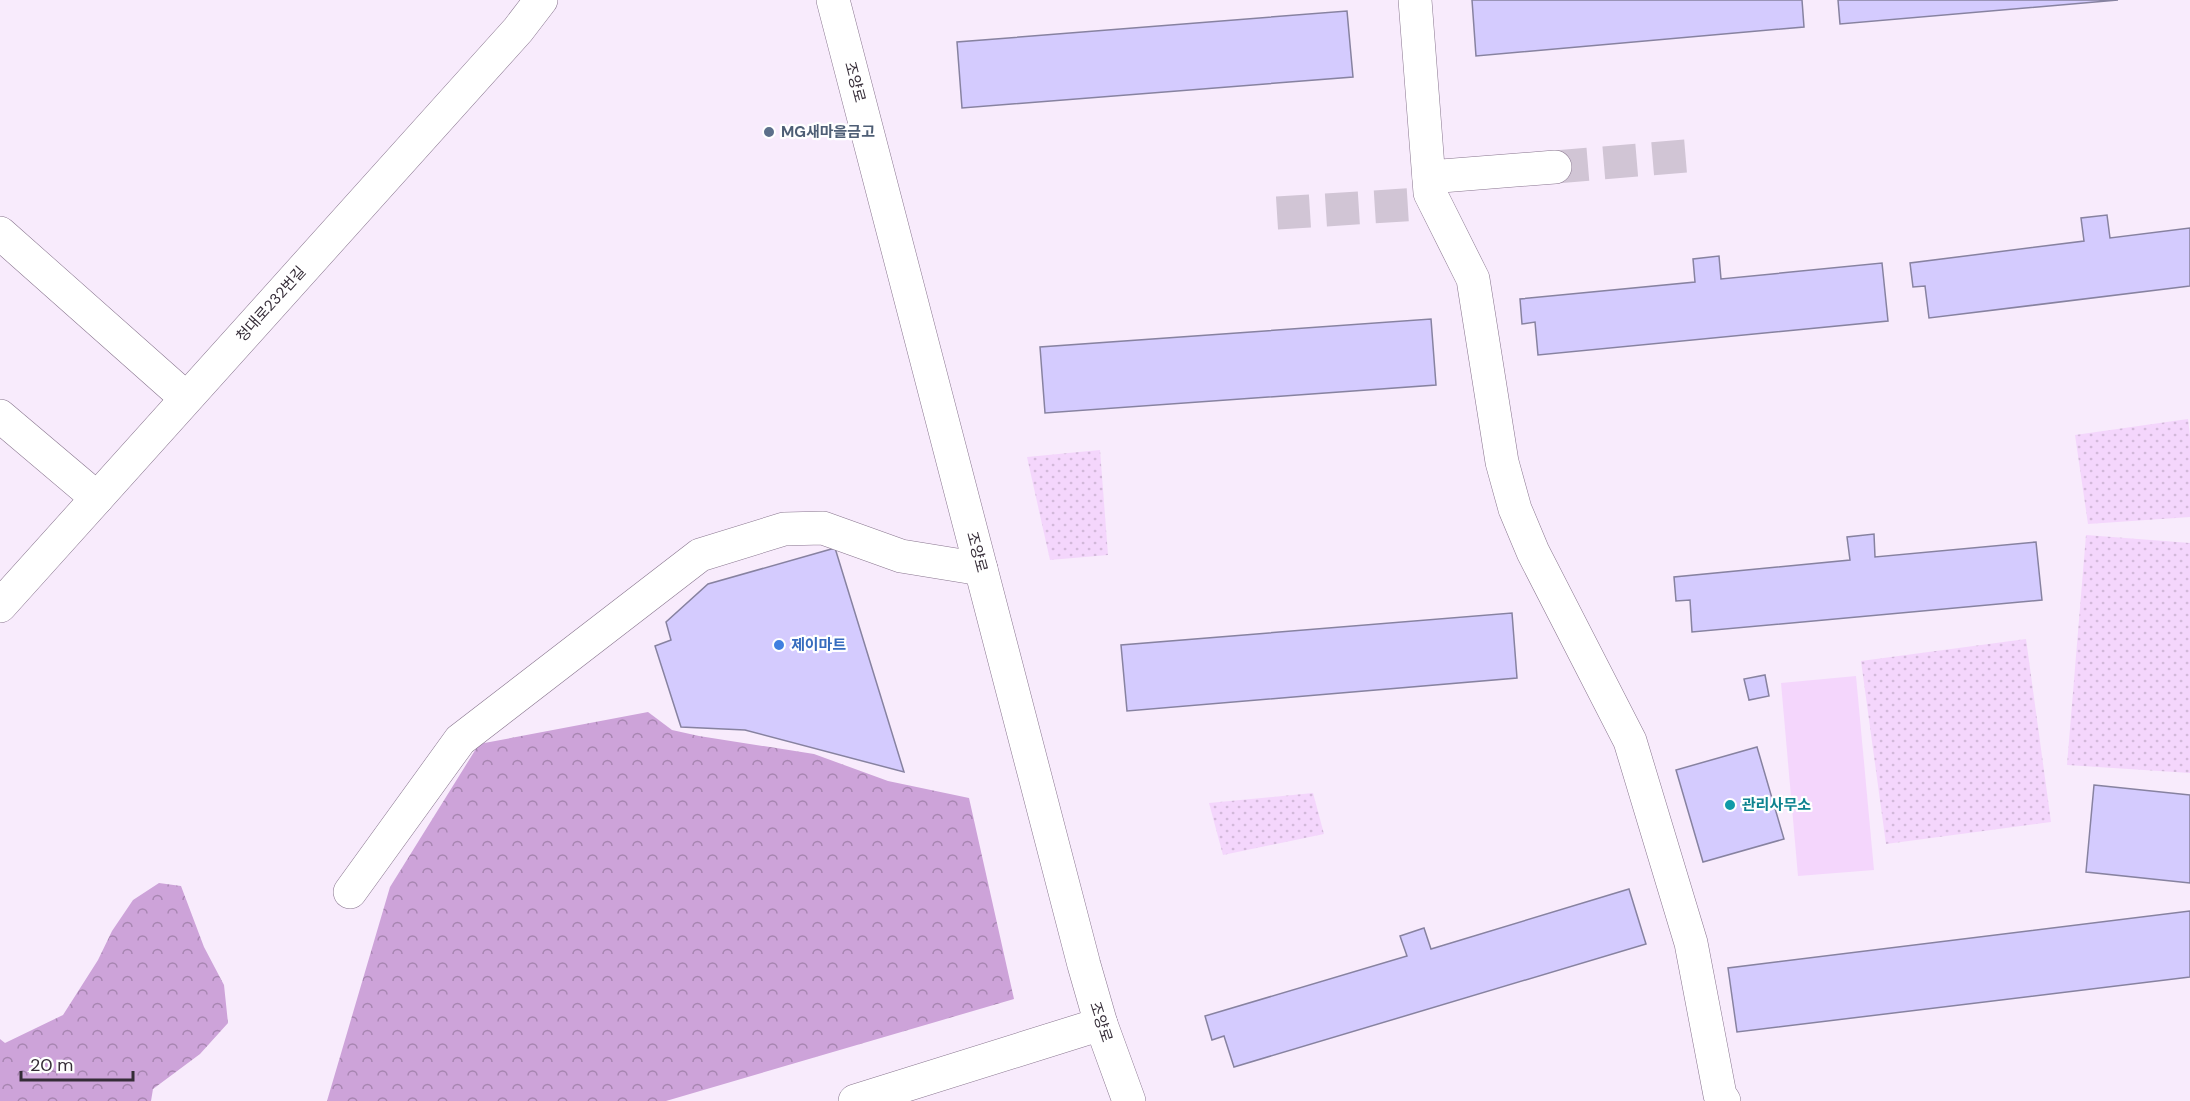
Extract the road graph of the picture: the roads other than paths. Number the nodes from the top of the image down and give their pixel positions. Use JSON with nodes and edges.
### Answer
{"nodes":[{"id":1,"x":541,"y":0,"type":"edge"},
{"id":2,"x":833,"y":0,"type":"edge"},
{"id":3,"x":1415,"y":0,"type":"edge"},
{"id":4,"x":1555,"y":167,"type":"tunnel mouth"},
{"id":5,"x":1429,"y":177,"type":"junction"},
{"id":6,"x":0,"y":233,"type":"edge"},
{"id":7,"x":186,"y":398,"type":"junction"},
{"id":8,"x":0,"y":416,"type":"edge"},
{"id":9,"x":97,"y":498,"type":"junction"},
{"id":10,"x":981,"y":569,"type":"junction"},
{"id":11,"x":0,"y":606,"type":"edge"},
{"id":12,"x":350,"y":892,"type":"dead end"},
{"id":13,"x":1101,"y":1024,"type":"junction"},
{"id":14,"x":855,"y":1101,"type":"edge"},
{"id":15,"x":1129,"y":1101,"type":"edge"},
{"id":16,"x":1724,"y":1101,"type":"edge"}],
"edges":[{"from":1,"to":7,"type":"street","name":"청대로232번길"},
{"from":2,"to":10,"type":"street","name":"조양로"},
{"from":3,"to":5,"type":"street"},
{"from":4,"to":5,"type":"street"},
{"from":5,"to":16,"type":"street"},
{"from":6,"to":7,"type":"street"},
{"from":7,"to":9,"type":"street","name":"청대로232번길"},
{"from":8,"to":9,"type":"street"},
{"from":9,"to":11,"type":"street","name":"청대로232번길"},
{"from":10,"to":12,"type":"street"},
{"from":10,"to":13,"type":"street","name":"조양로"},
{"from":13,"to":14,"type":"street"},
{"from":13,"to":15,"type":"street","name":"조양로"}]}
